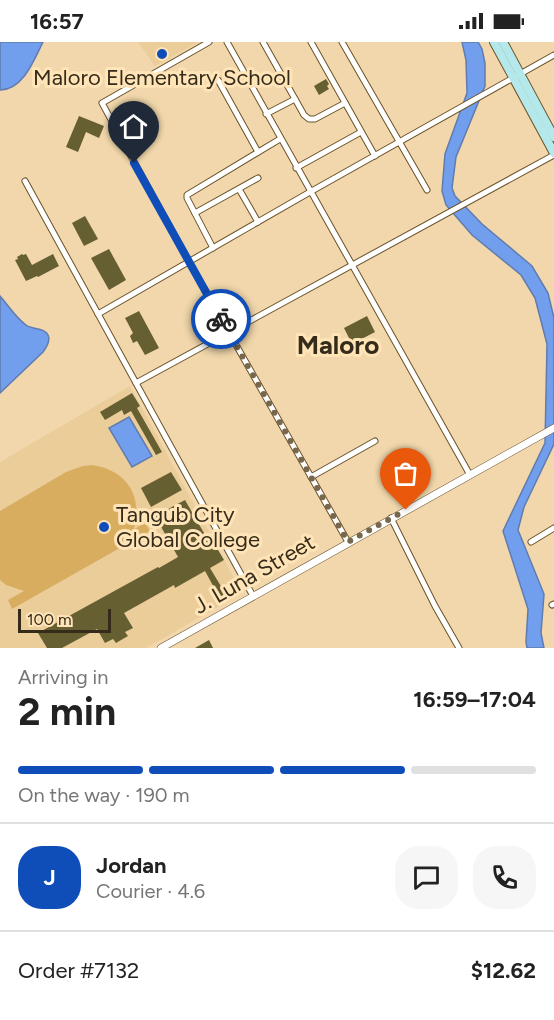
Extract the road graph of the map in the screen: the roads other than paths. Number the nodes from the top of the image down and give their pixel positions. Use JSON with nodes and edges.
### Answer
{"nodes":[{"id":1,"x":209,"y":42,"type":"edge"},
{"id":2,"x":227,"y":42,"type":"edge"},
{"id":3,"x":263,"y":42,"type":"edge"},
{"id":4,"x":311,"y":42,"type":"edge"},
{"id":5,"x":342,"y":42,"type":"edge"},
{"id":6,"x":494,"y":42,"type":"edge"},
{"id":7,"x":503,"y":42,"type":"edge"},
{"id":8,"x":554,"y":55,"type":"edge"},
{"id":9,"x":517,"y":76,"type":"junction"},
{"id":10,"x":218,"y":80,"type":"dead end"},
{"id":11,"x":295,"y":99,"type":"junction"},
{"id":12,"x":345,"y":103,"type":"junction"},
{"id":13,"x":266,"y":114,"type":"junction"},
{"id":14,"x":361,"y":132,"type":"junction"},
{"id":15,"x":554,"y":136,"type":"edge"},
{"id":16,"x":280,"y":139,"type":"junction"},
{"id":17,"x":400,"y":141,"type":"junction"},
{"id":18,"x":258,"y":152,"type":"junction"},
{"id":19,"x":554,"y":154,"type":"edge"},
{"id":20,"x":375,"y":156,"type":"junction"},
{"id":21,"x":296,"y":168,"type":"junction"},
{"id":22,"x":258,"y":178,"type":"dead end"},
{"id":23,"x":25,"y":182,"type":"dead end"},
{"id":24,"x":239,"y":189,"type":"junction"},
{"id":25,"x":427,"y":190,"type":"dead end"},
{"id":26,"x":310,"y":192,"type":"junction"},
{"id":27,"x":195,"y":213,"type":"junction"},
{"id":28,"x":258,"y":222,"type":"junction"},
{"id":29,"x":213,"y":248,"type":"junction"},
{"id":30,"x":189,"y":262,"type":"junction"},
{"id":31,"x":352,"y":266,"type":"junction"},
{"id":32,"x":98,"y":314,"type":"junction"},
{"id":33,"x":229,"y":333,"type":"junction"},
{"id":34,"x":136,"y":383,"type":"junction"},
{"id":35,"x":554,"y":428,"type":"edge"},
{"id":36,"x":375,"y":441,"type":"dead end"},
{"id":37,"x":470,"y":475,"type":"junction"},
{"id":38,"x":311,"y":477,"type":"junction"},
{"id":39,"x":391,"y":518,"type":"junction"},
{"id":40,"x":554,"y":528,"type":"edge"},
{"id":41,"x":348,"y":542,"type":"junction"},
{"id":42,"x":531,"y":542,"type":"dead end"},
{"id":43,"x":253,"y":596,"type":"junction"},
{"id":44,"x":161,"y":648,"type":"edge"},
{"id":45,"x":459,"y":648,"type":"edge"}],
"edges":[{"from":1,"to":30,"type":"street"},
{"from":2,"to":13,"type":"street"},
{"from":3,"to":11,"type":"street"},
{"from":4,"to":12,"type":"street"},
{"from":5,"to":17,"type":"street"},
{"from":6,"to":9,"type":"main road"},
{"from":7,"to":9,"type":"main road"},
{"from":8,"to":9,"type":"street"},
{"from":9,"to":15,"type":"main road"},
{"from":9,"to":17,"type":"street"},
{"from":9,"to":19,"type":"main road"},
{"from":10,"to":18,"type":"street"},
{"from":11,"to":12,"type":"street"},
{"from":11,"to":13,"type":"street"},
{"from":12,"to":14,"type":"street"},
{"from":13,"to":16,"type":"street"},
{"from":14,"to":20,"type":"street"},
{"from":14,"to":21,"type":"street"},
{"from":16,"to":18,"type":"street"},
{"from":16,"to":21,"type":"street"},
{"from":17,"to":20,"type":"street"},
{"from":17,"to":25,"type":"street"},
{"from":18,"to":27,"type":"street"},
{"from":19,"to":31,"type":"street"},
{"from":20,"to":26,"type":"street"},
{"from":21,"to":26,"type":"street"},
{"from":22,"to":24,"type":"street"},
{"from":23,"to":32,"type":"street"},
{"from":24,"to":27,"type":"street"},
{"from":24,"to":28,"type":"street"},
{"from":26,"to":28,"type":"street"},
{"from":26,"to":31,"type":"street"},
{"from":27,"to":29,"type":"street"},
{"from":28,"to":29,"type":"street"},
{"from":29,"to":30,"type":"street"},
{"from":30,"to":32,"type":"street"},
{"from":30,"to":33,"type":"street"},
{"from":31,"to":33,"type":"street"},
{"from":31,"to":37,"type":"street"},
{"from":32,"to":34,"type":"street"},
{"from":33,"to":34,"type":"street"},
{"from":33,"to":38,"type":"street"},
{"from":34,"to":43,"type":"street"},
{"from":35,"to":37,"type":"street","name":"J. Luna Street"},
{"from":36,"to":38,"type":"street"},
{"from":37,"to":39,"type":"street","name":"J. Luna Street"},
{"from":38,"to":41,"type":"street"},
{"from":39,"to":41,"type":"street","name":"J. Luna Street"},
{"from":39,"to":45,"type":"street"},
{"from":40,"to":42,"type":"street"},
{"from":41,"to":43,"type":"street","name":"J. Luna Street"},
{"from":43,"to":44,"type":"street","name":"J. Luna Street"}]}
